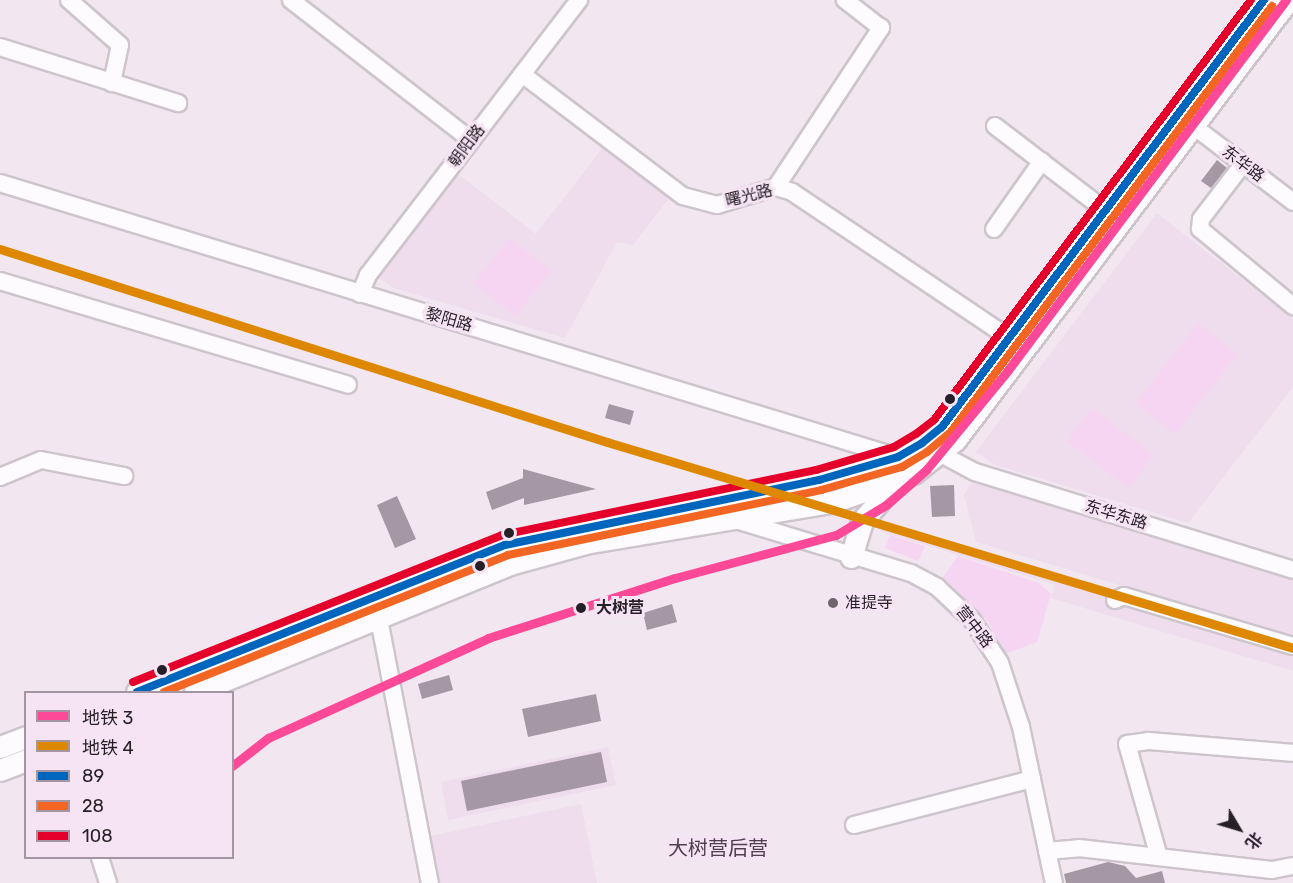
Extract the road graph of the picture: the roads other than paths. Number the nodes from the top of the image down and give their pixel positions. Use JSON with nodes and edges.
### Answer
{"nodes":[{"id":1,"x":69,"y":0,"type":"edge"},
{"id":2,"x":291,"y":0,"type":"edge"},
{"id":3,"x":579,"y":0,"type":"edge"},
{"id":4,"x":1264,"y":0,"type":"edge"},
{"id":5,"x":1288,"y":0,"type":"edge"},
{"id":6,"x":847,"y":1,"type":"edge"},
{"id":7,"x":0,"y":47,"type":"edge"},
{"id":8,"x":522,"y":74,"type":"junction"},
{"id":9,"x":112,"y":83,"type":"junction"},
{"id":10,"x":178,"y":103,"type":"dead end"},
{"id":11,"x":1192,"y":125,"type":"junction"},
{"id":12,"x":995,"y":126,"type":"dead end"},
{"id":13,"x":471,"y":140,"type":"junction"},
{"id":14,"x":1042,"y":161,"type":"junction"},
{"id":15,"x":1243,"y":164,"type":"junction"},
{"id":16,"x":0,"y":183,"type":"edge"},
{"id":17,"x":776,"y":188,"type":"junction"},
{"id":18,"x":1293,"y":202,"type":"edge"},
{"id":19,"x":1105,"y":210,"type":"junction"},
{"id":20,"x":994,"y":229,"type":"dead end"},
{"id":21,"x":0,"y":281,"type":"edge"},
{"id":22,"x":360,"y":294,"type":"junction"},
{"id":23,"x":1293,"y":306,"type":"edge"},
{"id":24,"x":1009,"y":338,"type":"junction"},
{"id":25,"x":348,"y":385,"type":"dead end"},
{"id":26,"x":941,"y":454,"type":"junction"},
{"id":27,"x":898,"y":457,"type":"junction"},
{"id":28,"x":124,"y":476,"type":"dead end"},
{"id":29,"x":0,"y":477,"type":"edge"},
{"id":30,"x":897,"y":482,"type":"junction"},
{"id":31,"x":732,"y":519,"type":"junction"},
{"id":32,"x":851,"y":557,"type":"junction"},
{"id":33,"x":1293,"y":570,"type":"edge"},
{"id":34,"x":1115,"y":600,"type":"dead end"},
{"id":35,"x":380,"y":619,"type":"junction"},
{"id":36,"x":1293,"y":646,"type":"edge"},
{"id":37,"x":142,"y":691,"type":"edge"},
{"id":38,"x":200,"y":691,"type":"edge"},
{"id":39,"x":24,"y":738,"type":"edge"},
{"id":40,"x":0,"y":747,"type":"edge"},
{"id":41,"x":1293,"y":753,"type":"edge"},
{"id":42,"x":24,"y":761,"type":"edge"},
{"id":43,"x":0,"y":770,"type":"edge"},
{"id":44,"x":1032,"y":779,"type":"junction"},
{"id":45,"x":854,"y":825,"type":"dead end"},
{"id":46,"x":1047,"y":851,"type":"junction"},
{"id":47,"x":1159,"y":857,"type":"junction"},
{"id":48,"x":100,"y":859,"type":"edge"},
{"id":49,"x":1293,"y":866,"type":"edge"},
{"id":50,"x":108,"y":883,"type":"edge"},
{"id":51,"x":430,"y":883,"type":"edge"},
{"id":52,"x":1054,"y":883,"type":"edge"}],
"edges":[{"from":1,"to":9,"type":"street"},
{"from":2,"to":13,"type":"street"},
{"from":3,"to":8,"type":"street","name":"朝阳路"},
{"from":4,"to":19,"type":"main road"},
{"from":5,"to":11,"type":"main road"},
{"from":6,"to":17,"type":"street"},
{"from":7,"to":9,"type":"street"},
{"from":8,"to":13,"type":"street","name":"朝阳路"},
{"from":8,"to":17,"type":"street","name":"曙光路"},
{"from":9,"to":10,"type":"street"},
{"from":11,"to":15,"type":"street","name":"东华路"},
{"from":11,"to":26,"type":"main road"},
{"from":12,"to":14,"type":"street"},
{"from":13,"to":22,"type":"street","name":"朝阳路"},
{"from":14,"to":19,"type":"street"},
{"from":14,"to":20,"type":"street"},
{"from":15,"to":18,"type":"street","name":"东华路"},
{"from":15,"to":23,"type":"street"},
{"from":16,"to":22,"type":"street","name":"黎阳路"},
{"from":17,"to":24,"type":"street","name":"曙光路"},
{"from":19,"to":24,"type":"main road"},
{"from":21,"to":25,"type":"street"},
{"from":22,"to":27,"type":"street","name":"黎阳路"},
{"from":24,"to":27,"type":"main road"},
{"from":26,"to":30,"type":"main road"},
{"from":26,"to":33,"type":"street","name":"东华东路"},
{"from":27,"to":37,"type":"main road"},
{"from":28,"to":29,"type":"street"},
{"from":30,"to":31,"type":"main road"},
{"from":30,"to":32,"type":"main road"},
{"from":31,"to":32,"type":"street","name":"营中路"},
{"from":31,"to":35,"type":"main road"},
{"from":32,"to":44,"type":"street","name":"营中路"},
{"from":34,"to":36,"type":"street"},
{"from":35,"to":38,"type":"main road"},
{"from":35,"to":51,"type":"street"},
{"from":39,"to":40,"type":"main road"},
{"from":41,"to":47,"type":"street"},
{"from":42,"to":43,"type":"main road"},
{"from":44,"to":45,"type":"street"},
{"from":44,"to":46,"type":"street","name":"营中路"},
{"from":46,"to":47,"type":"street"},
{"from":46,"to":52,"type":"street","name":"营中路"},
{"from":47,"to":49,"type":"street"},
{"from":48,"to":50,"type":"street"}]}
